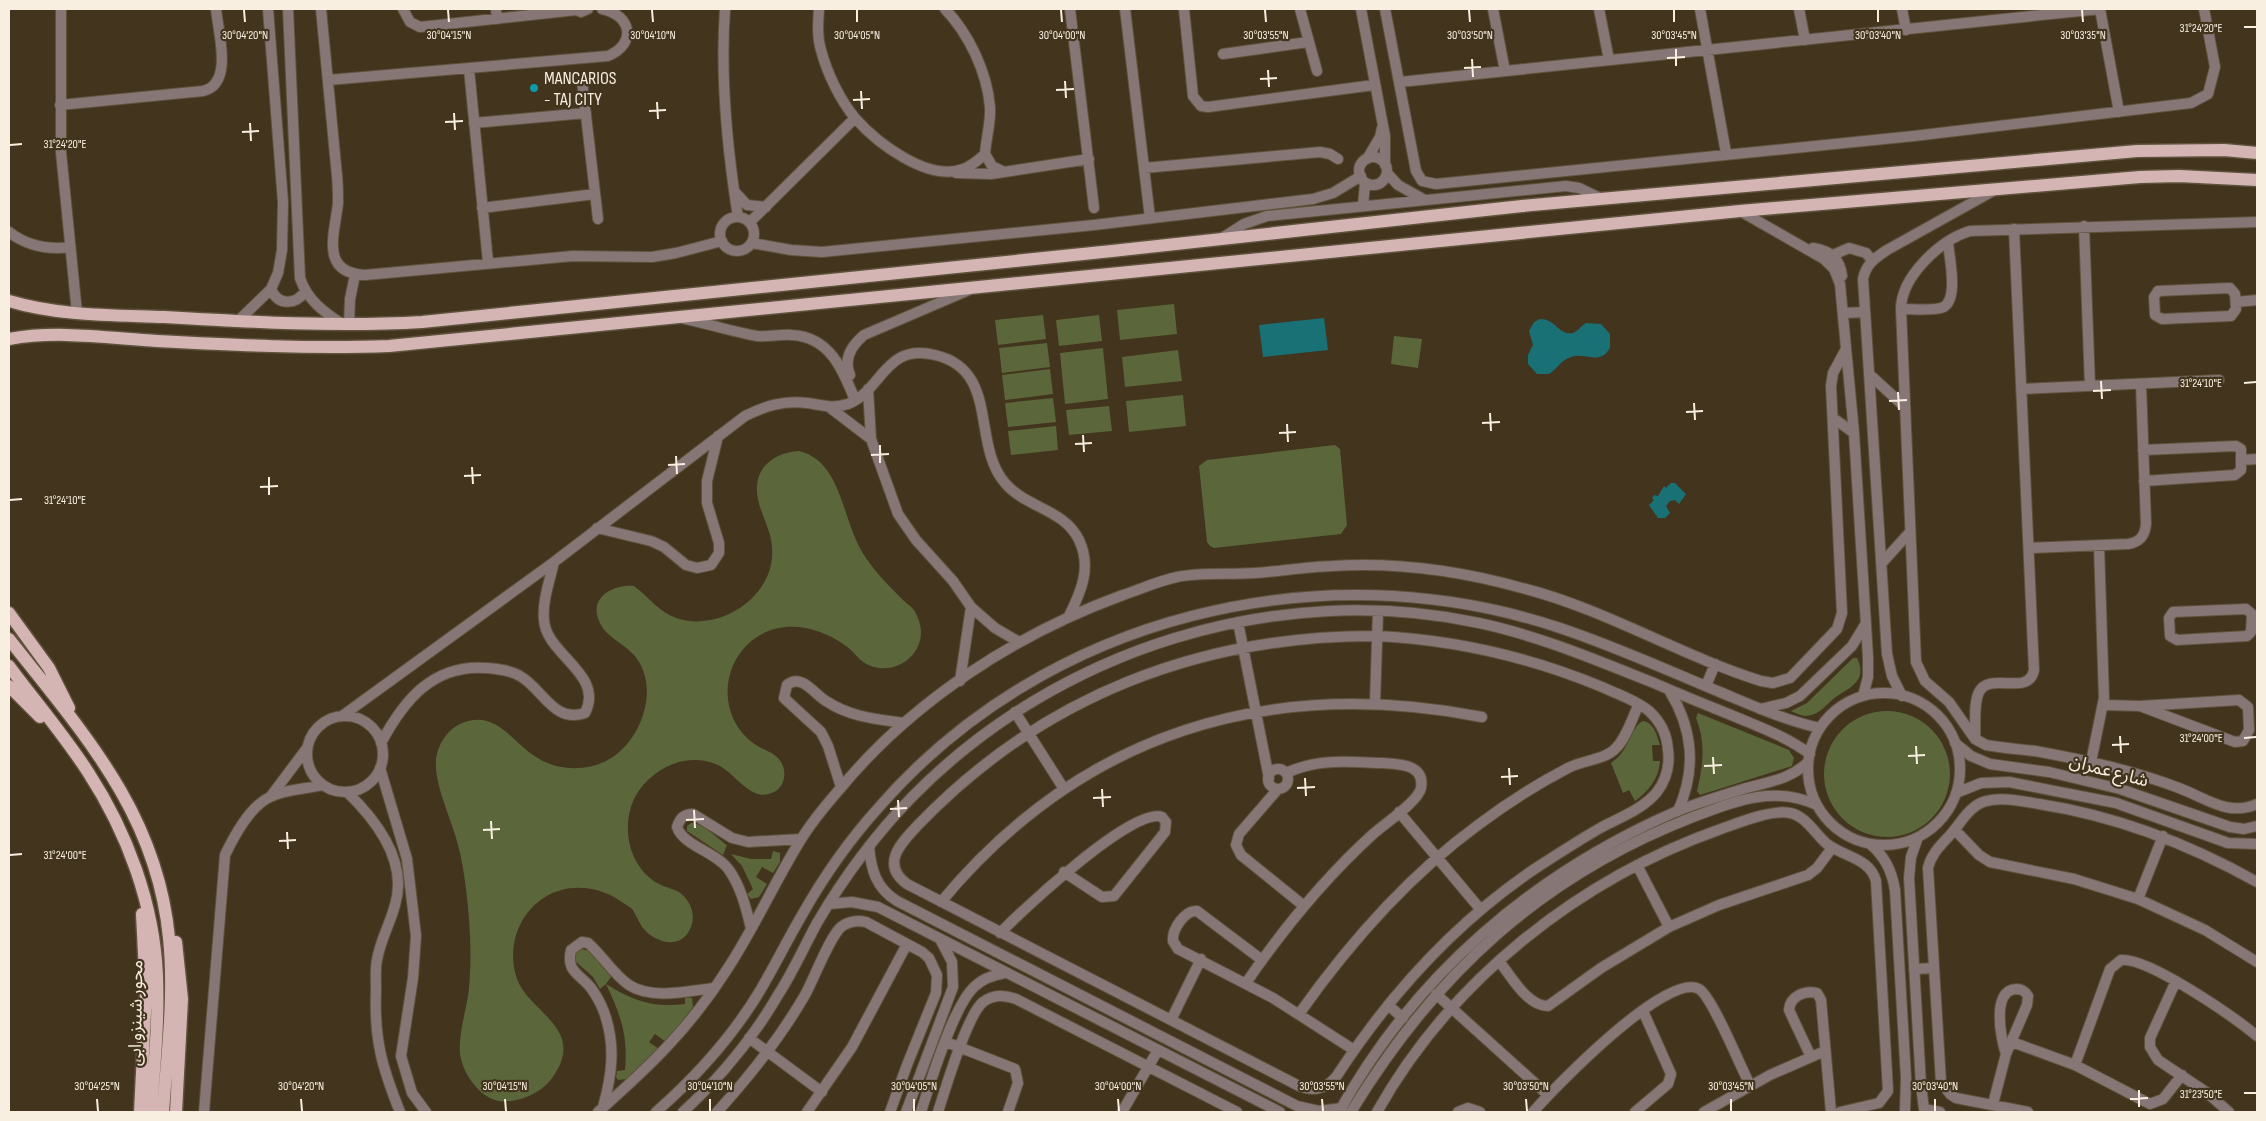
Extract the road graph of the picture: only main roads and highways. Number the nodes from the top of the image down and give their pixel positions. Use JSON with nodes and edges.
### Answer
{"nodes":[{"id":1,"x":2257,"y":153,"type":"edge"},
{"id":2,"x":2257,"y":180,"type":"edge"},
{"id":3,"x":9,"y":301,"type":"edge"},
{"id":4,"x":9,"y":339,"type":"edge"},
{"id":5,"x":9,"y":613,"type":"edge"},
{"id":6,"x":9,"y":639,"type":"edge"},
{"id":7,"x":9,"y":666,"type":"edge"},
{"id":8,"x":9,"y":686,"type":"edge"},
{"id":9,"x":73,"y":720,"type":"junction"},
{"id":10,"x":57,"y":731,"type":"junction"},
{"id":11,"x":140,"y":886,"type":"junction"},
{"id":12,"x":162,"y":899,"type":"junction"},
{"id":13,"x":163,"y":1019,"type":"junction"},
{"id":14,"x":140,"y":1112,"type":"edge"},
{"id":15,"x":151,"y":1112,"type":"edge"},
{"id":16,"x":163,"y":1112,"type":"edge"},
{"id":17,"x":176,"y":1112,"type":"edge"}],
"edges":[{"from":1,"to":3,"type":"main road"},
{"from":2,"to":4,"type":"main road"},
{"from":5,"to":9,"type":"main road","name":"محور شينزو ابى"},
{"from":6,"to":9,"type":"main road","name":"محور شينزو ابى"},
{"from":7,"to":10,"type":"main road","name":"محور شينزو ابى"},
{"from":8,"to":10,"type":"main road","name":"محور شينزو ابى"},
{"from":9,"to":12,"type":"main road","name":"محور شينزو ابى"},
{"from":10,"to":11,"type":"main road","name":"محور شينزو ابى"},
{"from":11,"to":13,"type":"main road","name":"محور شينزو ابى"},
{"from":11,"to":14,"type":"main road","name":"محور شينزو ابى"},
{"from":12,"to":13,"type":"main road","name":"محور شينزو ابى"},
{"from":12,"to":17,"type":"main road","name":"محور شينزو ابى"},
{"from":13,"to":15,"type":"main road","name":"محور شينزو ابى"},
{"from":13,"to":16,"type":"main road","name":"محور شينزو ابى"}]}
